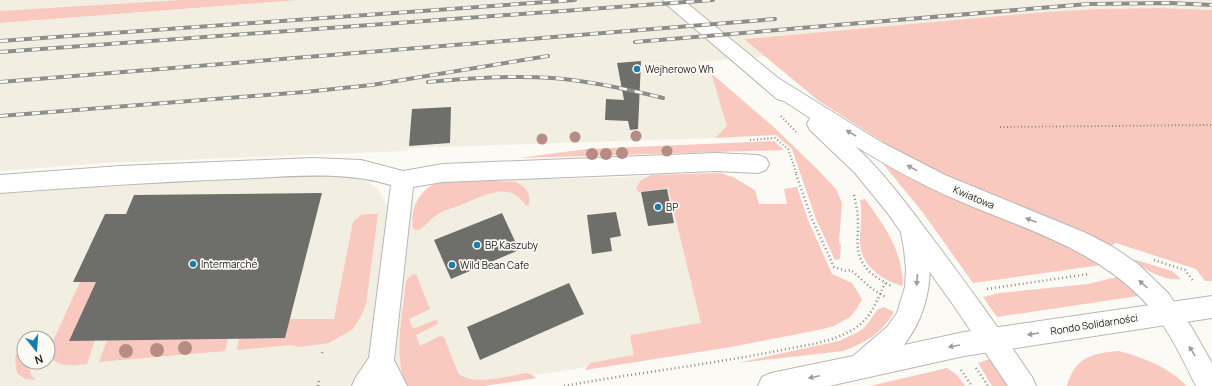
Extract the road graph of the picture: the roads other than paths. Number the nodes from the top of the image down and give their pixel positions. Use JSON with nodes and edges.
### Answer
{"nodes":[{"id":1,"x":672,"y":0,"type":"edge"},
{"id":2,"x":773,"y":84,"type":"junction"},
{"id":3,"x":758,"y":164,"type":"dead end"},
{"id":4,"x":402,"y":180,"type":"junction"},
{"id":5,"x":0,"y":184,"type":"edge"},
{"id":6,"x":911,"y":228,"type":"junction"},
{"id":7,"x":1212,"y":307,"type":"edge"},
{"id":8,"x":1168,"y":313,"type":"junction"},
{"id":9,"x":992,"y":340,"type":"junction"},
{"id":10,"x":381,"y":362,"type":"junction"},
{"id":11,"x":852,"y":368,"type":"junction"},
{"id":12,"x":365,"y":386,"type":"edge"},
{"id":13,"x":394,"y":386,"type":"edge"},
{"id":14,"x":771,"y":386,"type":"edge"},
{"id":15,"x":1023,"y":386,"type":"edge"},
{"id":16,"x":1210,"y":386,"type":"edge"}],
"edges":[{"from":1,"to":2,"type":"street","name":"Kwiatowa"},
{"from":2,"to":6,"type":"street","name":"Kwiatowa"},
{"from":8,"to":2,"type":"street","name":"Kwiatowa","one_way":true},
{"from":3,"to":4,"type":"street"},
{"from":4,"to":5,"type":"street"},
{"from":4,"to":10,"type":"street"},
{"from":6,"to":9,"type":"street","name":"Kwiatowa"},
{"from":6,"to":11,"type":"street","one_way":true},
{"from":7,"to":8,"type":"street","name":"Rondo Solidarności"},
{"from":8,"to":9,"type":"street","name":"Rondo Solidarności","one_way":true},
{"from":16,"to":8,"type":"street","one_way":true},
{"from":9,"to":11,"type":"street","name":"Rondo Solidarności","one_way":true},
{"from":9,"to":15,"type":"street"},
{"from":10,"to":12,"type":"street"},
{"from":10,"to":13,"type":"street"},
{"from":11,"to":14,"type":"street","name":"Rondo Solidarności","one_way":true}]}
